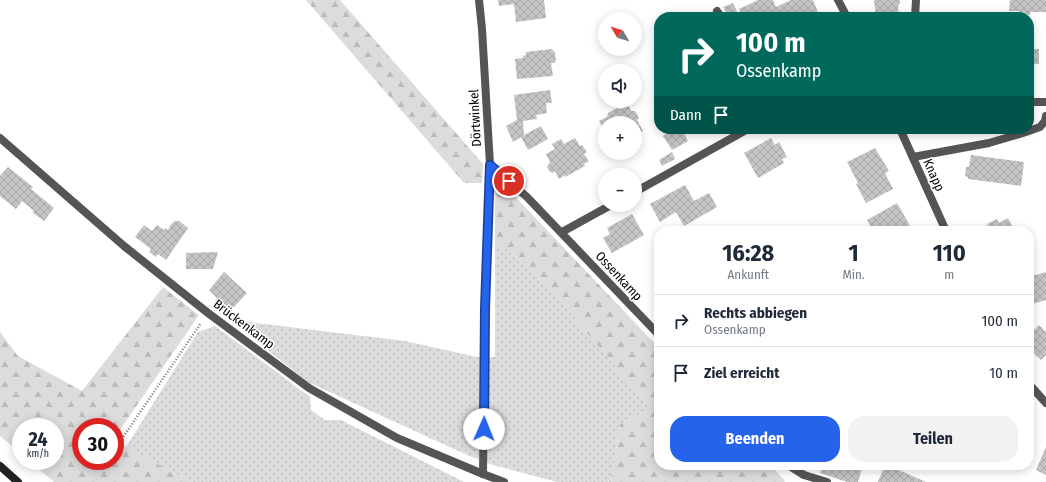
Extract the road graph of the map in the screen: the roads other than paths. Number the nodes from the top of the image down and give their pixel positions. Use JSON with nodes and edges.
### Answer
{"nodes":[{"id":1,"x":479,"y":0,"type":"edge"},
{"id":2,"x":838,"y":0,"type":"edge"},
{"id":3,"x":916,"y":0,"type":"edge"},
{"id":4,"x":844,"y":12,"type":"edge"},
{"id":5,"x":915,"y":12,"type":"edge"},
{"id":6,"x":1034,"y":102,"type":"edge"},
{"id":7,"x":1046,"y":102,"type":"edge"},
{"id":8,"x":1046,"y":116,"type":"edge"},
{"id":9,"x":1034,"y":128,"type":"edge"},
{"id":10,"x":739,"y":134,"type":"edge"},
{"id":11,"x":902,"y":134,"type":"edge"},
{"id":12,"x":1007,"y":134,"type":"edge"},
{"id":13,"x":0,"y":138,"type":"edge"},
{"id":14,"x":913,"y":157,"type":"junction"},
{"id":15,"x":490,"y":165,"type":"junction"},
{"id":16,"x":642,"y":188,"type":"edge"},
{"id":17,"x":598,"y":212,"type":"edge"},
{"id":18,"x":944,"y":226,"type":"edge"},
{"id":19,"x":562,"y":232,"type":"junction"},
{"id":20,"x":654,"y":331,"type":"edge"},
{"id":21,"x":1034,"y":390,"type":"edge"},
{"id":22,"x":1046,"y":404,"type":"edge"},
{"id":23,"x":0,"y":466,"type":"edge"},
{"id":24,"x":796,"y":470,"type":"edge"},
{"id":25,"x":482,"y":474,"type":"junction"},
{"id":26,"x":18,"y":482,"type":"edge"},
{"id":27,"x":504,"y":482,"type":"edge"},
{"id":28,"x":827,"y":482,"type":"edge"}],
"edges":[{"from":1,"to":15,"type":"street","name":"Dörtwinkel"},
{"from":2,"to":4,"type":"street"},
{"from":3,"to":5,"type":"street"},
{"from":6,"to":7,"type":"street"},
{"from":8,"to":9,"type":"street"},
{"from":10,"to":16,"type":"street"},
{"from":11,"to":14,"type":"street","name":"Knapp"},
{"from":12,"to":14,"type":"street"},
{"from":13,"to":25,"type":"street","name":"Brückenkamp"},
{"from":14,"to":18,"type":"street","name":"Knapp"},
{"from":15,"to":19,"type":"street","name":"Ossenkamp"},
{"from":15,"to":25,"type":"street","name":"Dörtwinkel"},
{"from":17,"to":19,"type":"street"},
{"from":19,"to":20,"type":"street","name":"Ossenkamp"},
{"from":21,"to":22,"type":"street"},
{"from":23,"to":26,"type":"main road"},
{"from":24,"to":28,"type":"street"},
{"from":25,"to":27,"type":"street","name":"Brückenkamp"}]}
